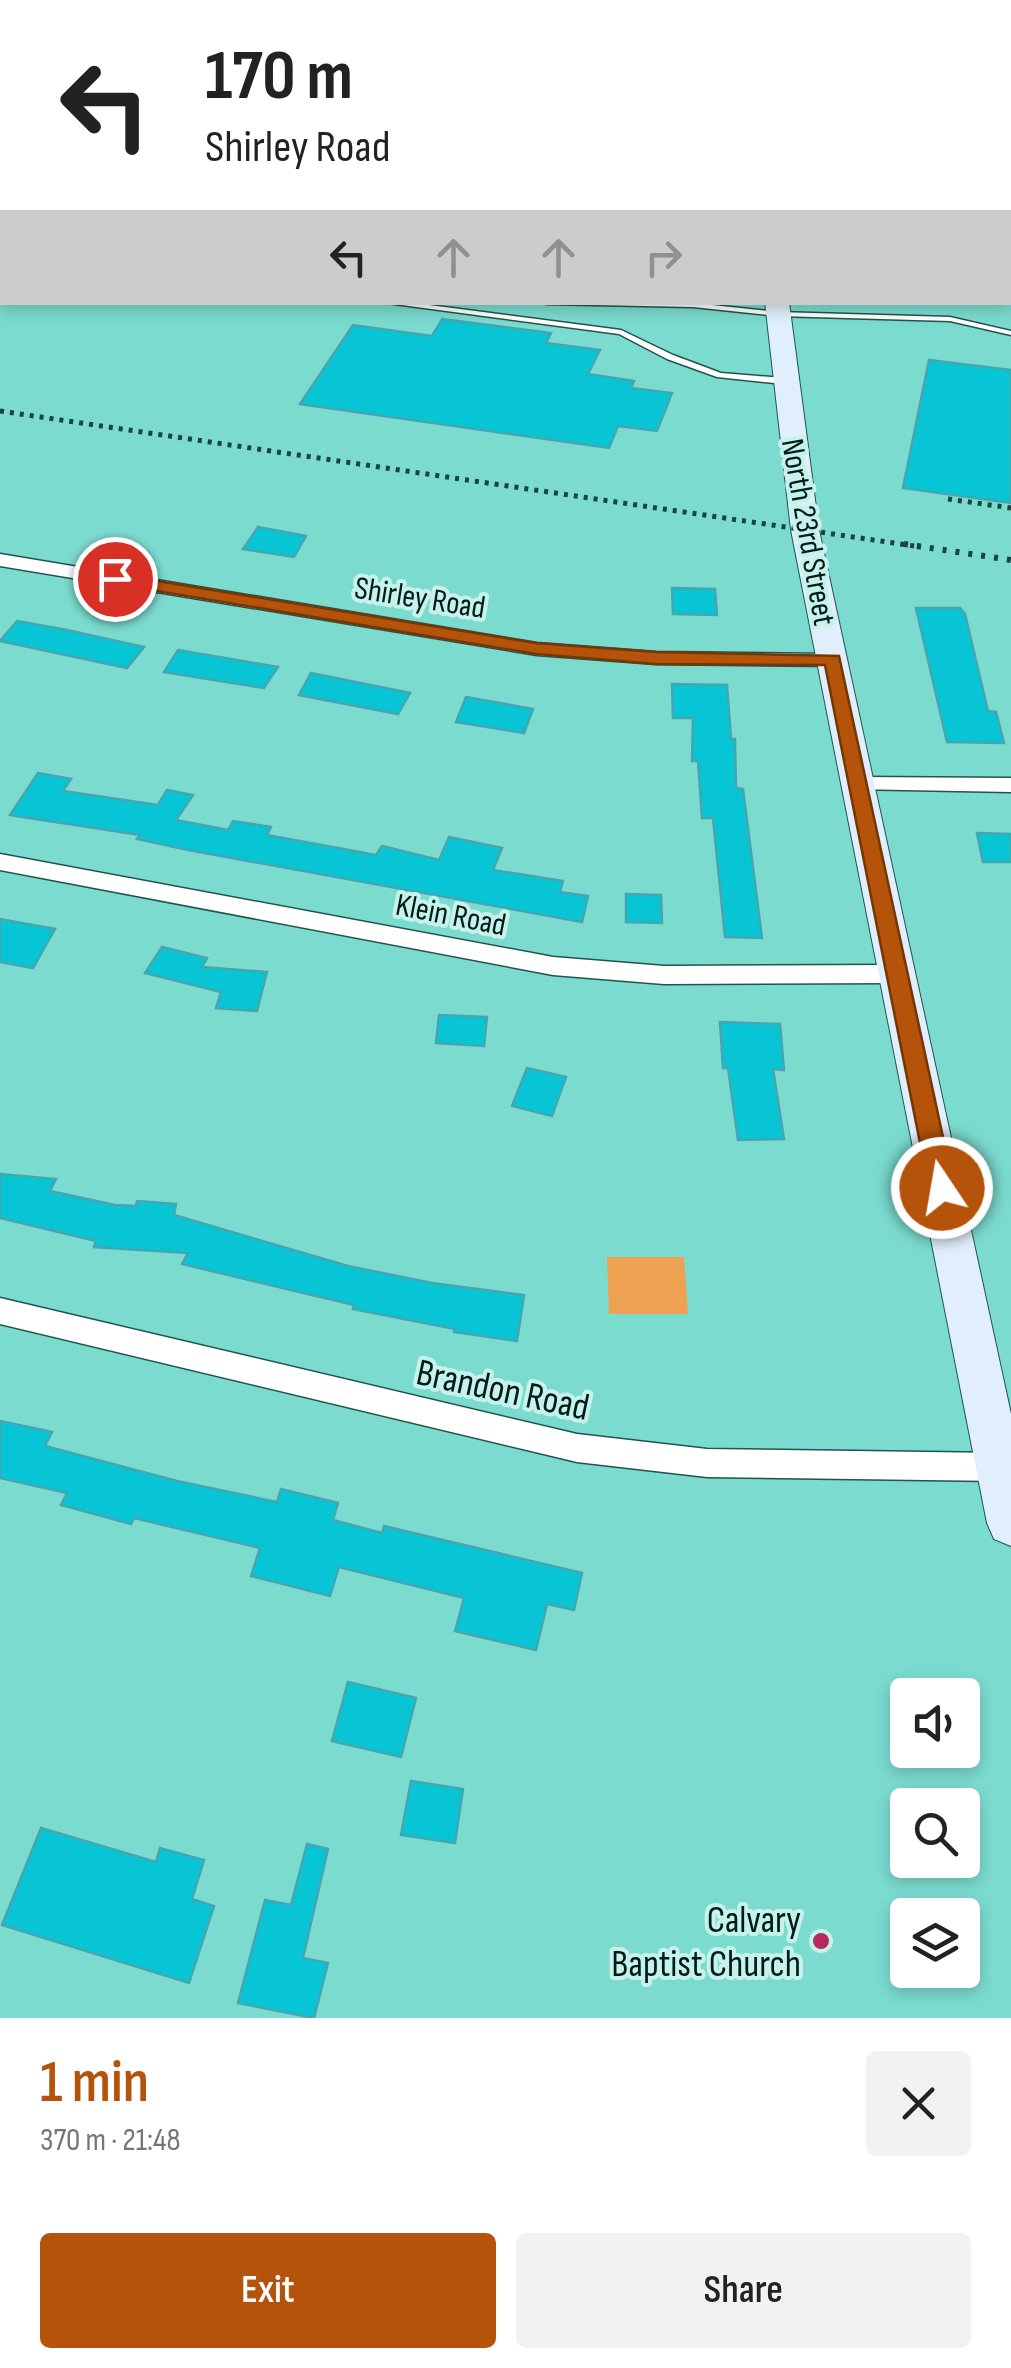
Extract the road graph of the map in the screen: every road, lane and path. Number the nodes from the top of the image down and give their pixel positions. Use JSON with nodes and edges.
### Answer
{"nodes":[{"id":1,"x":407,"y":305,"type":"edge"},
{"id":2,"x":714,"y":305,"type":"edge"},
{"id":3,"x":777,"y":308,"type":"edge"},
{"id":4,"x":1011,"y":334,"type":"edge"},
{"id":5,"x":784,"y":381,"type":"junction"},
{"id":6,"x":0,"y":560,"type":"edge"},
{"id":7,"x":833,"y":660,"type":"junction"},
{"id":8,"x":860,"y":784,"type":"junction"},
{"id":9,"x":1011,"y":785,"type":"edge"},
{"id":10,"x":0,"y":862,"type":"edge"},
{"id":11,"x":896,"y":974,"type":"junction"},
{"id":12,"x":0,"y":1311,"type":"edge"},
{"id":13,"x":1000,"y":1467,"type":"junction"},
{"id":14,"x":1011,"y":1524,"type":"edge"}],
"edges":[{"from":1,"to":5,"type":"lane"},
{"from":2,"to":3,"type":"lane"},
{"from":3,"to":4,"type":"lane"},
{"from":3,"to":5,"type":"main road","name":"North 23rd Street"},
{"from":5,"to":7,"type":"main road","name":"North 23rd Street"},
{"from":6,"to":7,"type":"street","name":"Shirley Road"},
{"from":7,"to":8,"type":"main road","name":"North 23rd Street"},
{"from":8,"to":9,"type":"street"},
{"from":8,"to":11,"type":"main road","name":"North 23rd Street"},
{"from":10,"to":11,"type":"street","name":"Klein Road"},
{"from":11,"to":13,"type":"main road","name":"North 23rd Street"},
{"from":12,"to":13,"type":"street","name":"Brandon Road"},
{"from":13,"to":14,"type":"main road","name":"North 23rd Street"}]}
